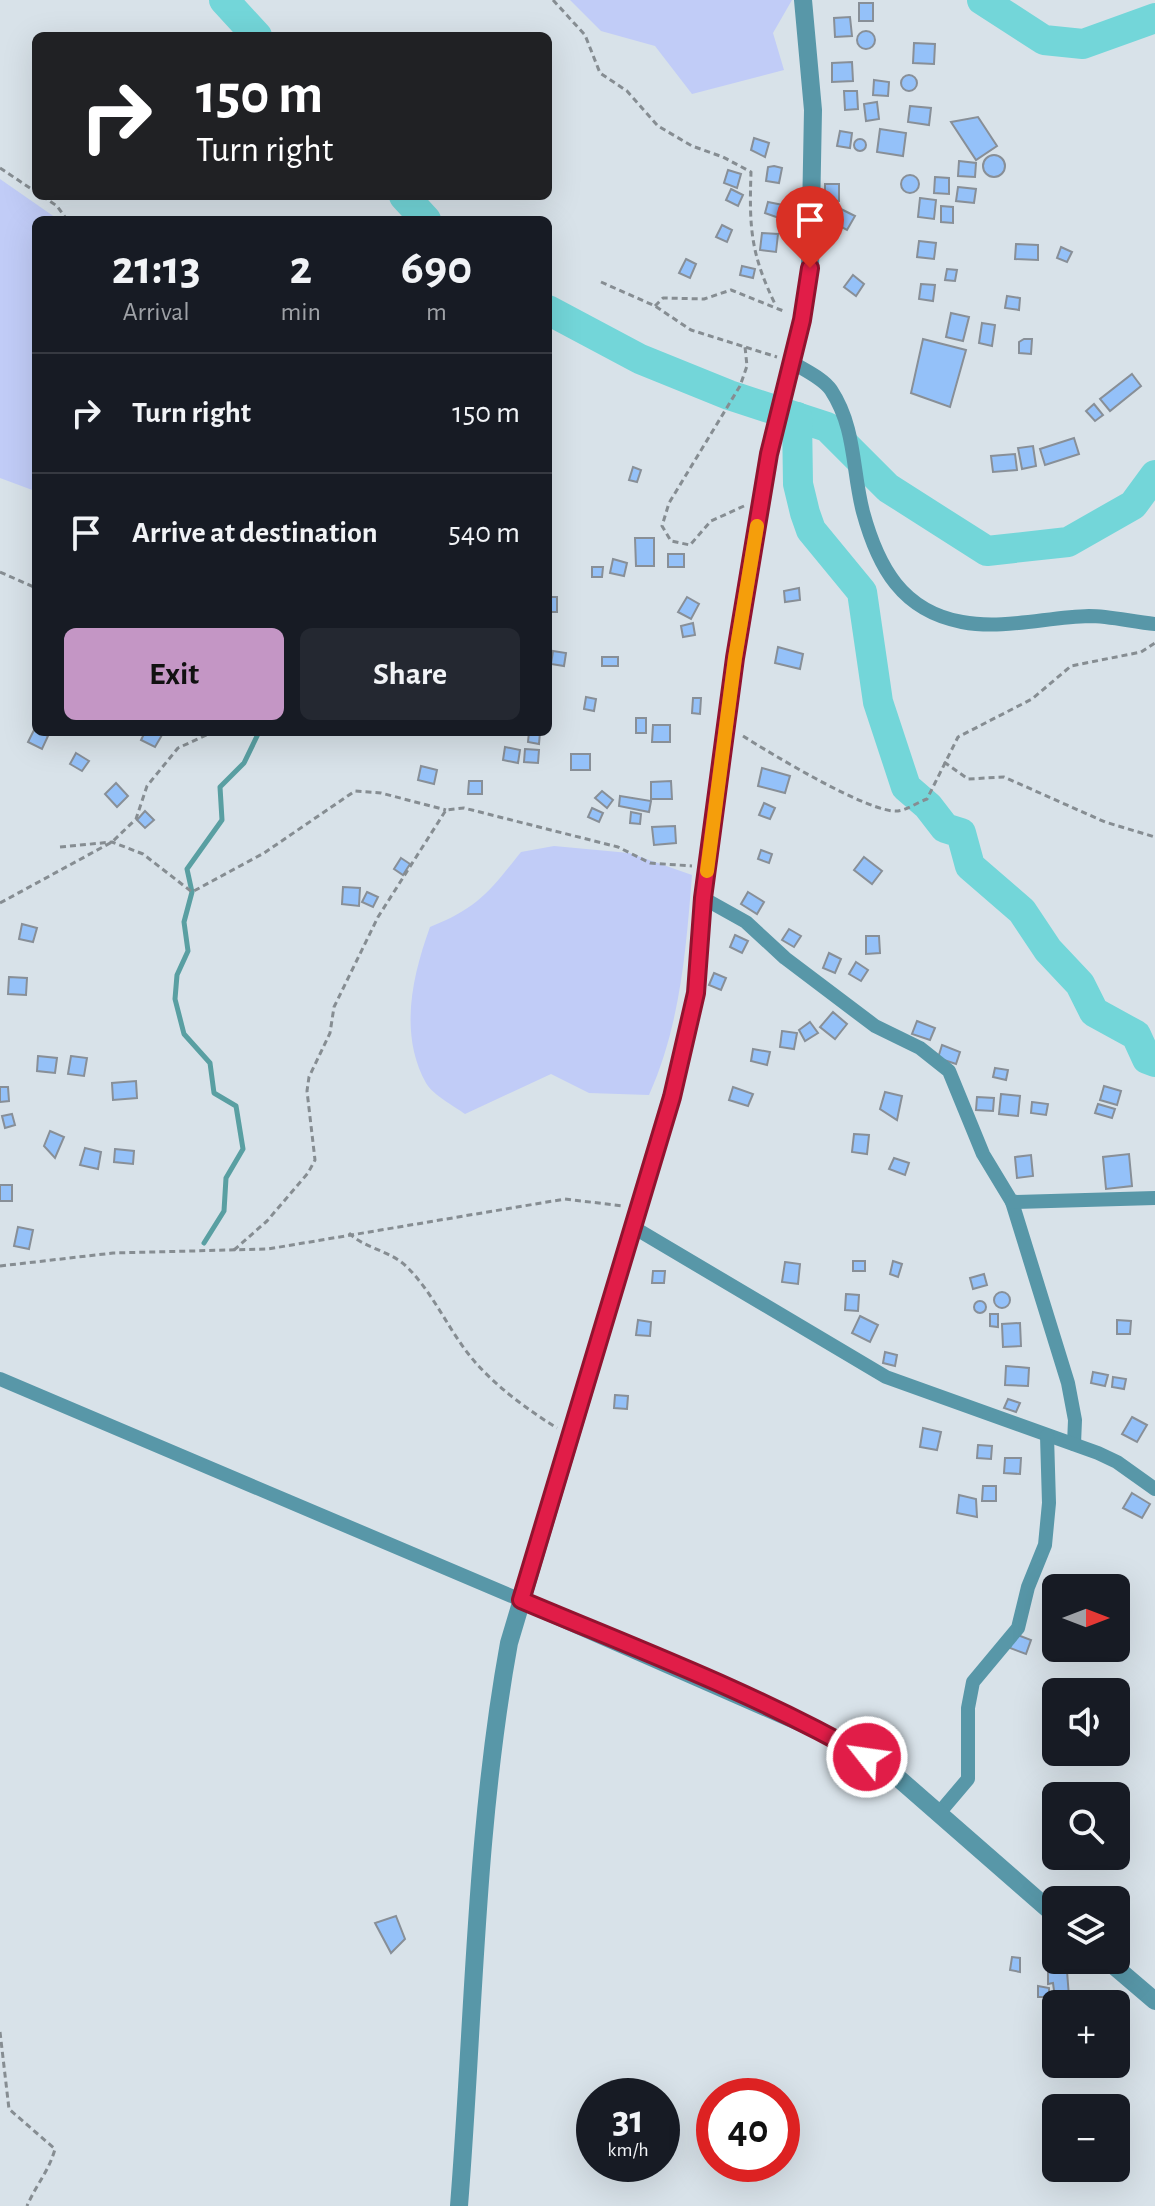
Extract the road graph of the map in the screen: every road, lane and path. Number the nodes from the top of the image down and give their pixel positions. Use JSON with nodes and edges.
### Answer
{"nodes":[{"id":1,"x":553,"y":0,"type":"edge"},
{"id":2,"x":803,"y":0,"type":"edge"},
{"id":3,"x":0,"y":168,"type":"edge"},
{"id":4,"x":32,"y":189,"type":"edge"},
{"id":5,"x":48,"y":200,"type":"edge"},
{"id":6,"x":64,"y":216,"type":"edge"},
{"id":7,"x":601,"y":282,"type":"dead end"},
{"id":8,"x":655,"y":306,"type":"junction"},
{"id":9,"x":776,"y":306,"type":"junction"},
{"id":10,"x":802,"y":320,"type":"junction"},
{"id":11,"x":745,"y":347,"type":"junction"},
{"id":12,"x":790,"y":369,"type":"junction"},
{"id":13,"x":762,"y":498,"type":"junction"},
{"id":14,"x":0,"y":572,"type":"edge"},
{"id":15,"x":32,"y":586,"type":"edge"},
{"id":16,"x":1155,"y":624,"type":"edge"},
{"id":17,"x":1155,"y":643,"type":"edge"},
{"id":18,"x":736,"y":731,"type":"dead end"},
{"id":19,"x":204,"y":736,"type":"edge"},
{"id":20,"x":943,"y":762,"type":"junction"},
{"id":21,"x":446,"y":810,"type":"junction"},
{"id":22,"x":1155,"y":837,"type":"edge"},
{"id":23,"x":112,"y":842,"type":"junction"},
{"id":24,"x":60,"y":847,"type":"dead end"},
{"id":25,"x":707,"y":865,"type":"junction"},
{"id":26,"x":703,"y":898,"type":"junction"},
{"id":27,"x":0,"y":903,"type":"edge"},
{"id":28,"x":1155,"y":1198,"type":"edge"},
{"id":29,"x":1012,"y":1202,"type":"junction"},
{"id":30,"x":638,"y":1207,"type":"junction"},
{"id":31,"x":633,"y":1227,"type":"junction"},
{"id":32,"x":349,"y":1233,"type":"junction"},
{"id":33,"x":234,"y":1250,"type":"junction"},
{"id":34,"x":0,"y":1266,"type":"edge"},
{"id":35,"x":0,"y":1379,"type":"edge"},
{"id":36,"x":1047,"y":1436,"type":"junction"},
{"id":37,"x":570,"y":1437,"type":"junction"},
{"id":38,"x":1074,"y":1444,"type":"junction"},
{"id":39,"x":1155,"y":1489,"type":"edge"},
{"id":40,"x":521,"y":1600,"type":"junction"},
{"id":41,"x":940,"y":1812,"type":"junction"},
{"id":42,"x":1042,"y":1903,"type":"edge"},
{"id":43,"x":1123,"y":1974,"type":"edge"},
{"id":44,"x":1155,"y":2001,"type":"edge"},
{"id":45,"x":0,"y":2032,"type":"edge"},
{"id":46,"x":27,"y":2206,"type":"edge"},
{"id":47,"x":459,"y":2206,"type":"edge"}],
"edges":[{"from":1,"to":9,"type":"path"},
{"from":2,"to":10,"type":"street"},
{"from":3,"to":4,"type":"path"},
{"from":5,"to":6,"type":"path"},
{"from":7,"to":8,"type":"path"},
{"from":8,"to":9,"type":"path"},
{"from":8,"to":11,"type":"path"},
{"from":9,"to":10,"type":"path"},
{"from":10,"to":12,"type":"street"},
{"from":11,"to":12,"type":"path"},
{"from":11,"to":13,"type":"path"},
{"from":12,"to":13,"type":"street"},
{"from":12,"to":16,"type":"street"},
{"from":13,"to":25,"type":"street"},
{"from":14,"to":15,"type":"path"},
{"from":17,"to":20,"type":"path"},
{"from":18,"to":20,"type":"path"},
{"from":19,"to":23,"type":"path"},
{"from":20,"to":22,"type":"path"},
{"from":21,"to":23,"type":"path"},
{"from":21,"to":25,"type":"path"},
{"from":21,"to":33,"type":"path"},
{"from":23,"to":24,"type":"path"},
{"from":23,"to":27,"type":"path"},
{"from":25,"to":26,"type":"street"},
{"from":26,"to":29,"type":"street"},
{"from":26,"to":30,"type":"street"},
{"from":28,"to":29,"type":"street"},
{"from":29,"to":38,"type":"street"},
{"from":30,"to":31,"type":"street"},
{"from":30,"to":32,"type":"path"},
{"from":31,"to":36,"type":"street"},
{"from":31,"to":37,"type":"street"},
{"from":32,"to":33,"type":"path"},
{"from":32,"to":37,"type":"path"},
{"from":33,"to":34,"type":"path"},
{"from":35,"to":40,"type":"street"},
{"from":36,"to":38,"type":"street"},
{"from":36,"to":41,"type":"street"},
{"from":37,"to":40,"type":"street"},
{"from":38,"to":39,"type":"street"},
{"from":40,"to":41,"type":"street"},
{"from":40,"to":47,"type":"street"},
{"from":41,"to":42,"type":"street"},
{"from":43,"to":44,"type":"street"},
{"from":45,"to":46,"type":"path"}]}
